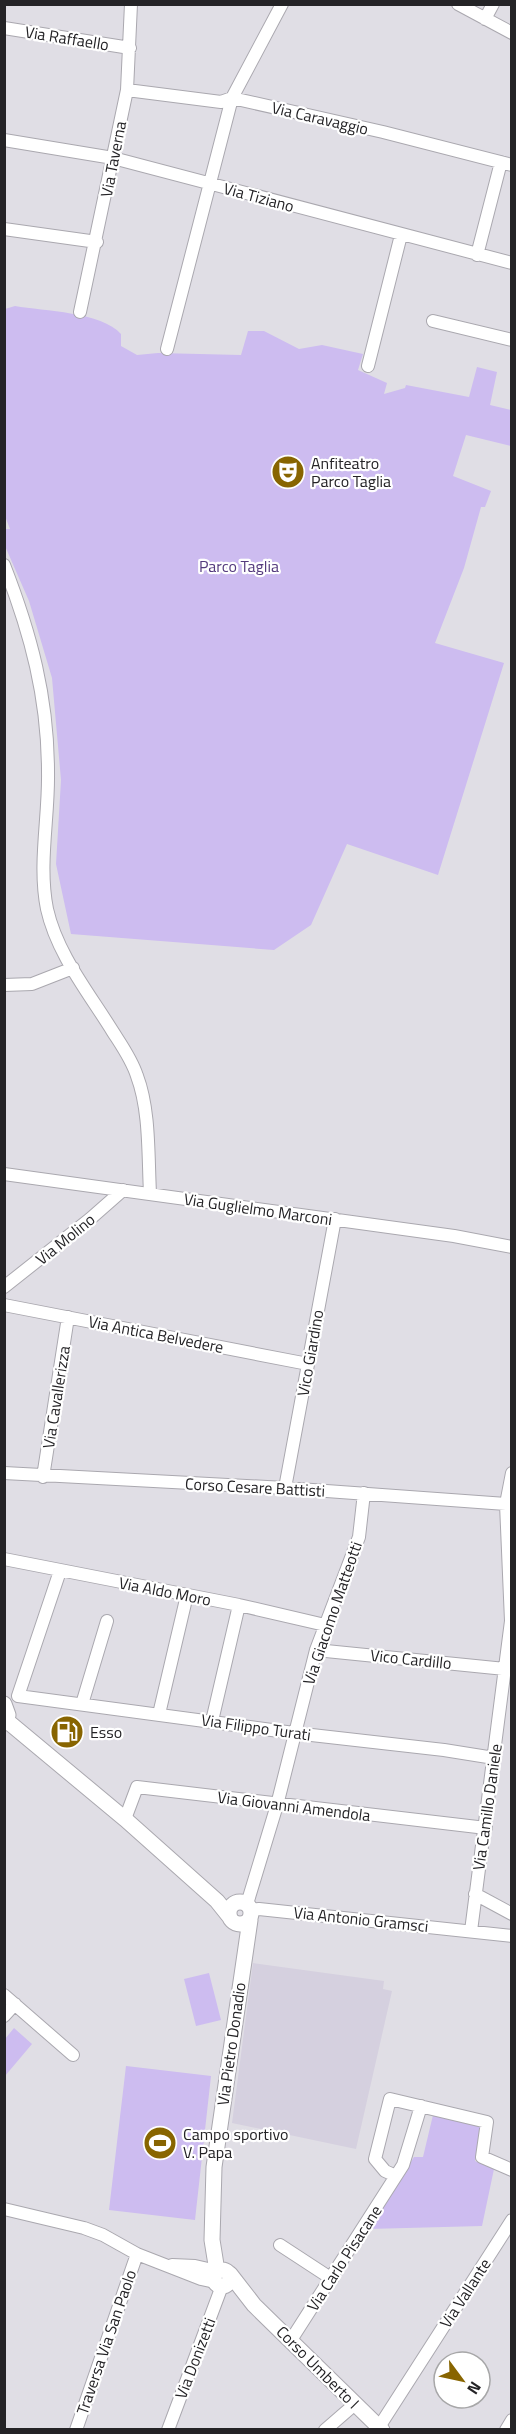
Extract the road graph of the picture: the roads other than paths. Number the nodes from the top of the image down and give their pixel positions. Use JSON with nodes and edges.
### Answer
{"nodes":[{"id":1,"x":131,"y":4,"type":"edge"},
{"id":2,"x":282,"y":4,"type":"edge"},
{"id":3,"x":458,"y":4,"type":"edge"},
{"id":4,"x":493,"y":4,"type":"edge"},
{"id":5,"x":485,"y":19,"type":"junction"},
{"id":6,"x":4,"y":27,"type":"edge"},
{"id":7,"x":512,"y":33,"type":"edge"},
{"id":8,"x":130,"y":48,"type":"junction"},
{"id":9,"x":127,"y":90,"type":"junction"},
{"id":10,"x":232,"y":98,"type":"junction"},
{"id":11,"x":4,"y":140,"type":"edge"},
{"id":12,"x":113,"y":158,"type":"junction"},
{"id":13,"x":506,"y":164,"type":"edge"},
{"id":14,"x":210,"y":184,"type":"junction"},
{"id":15,"x":4,"y":229,"type":"edge"},
{"id":16,"x":401,"y":235,"type":"junction"},
{"id":17,"x":97,"y":242,"type":"junction"},
{"id":18,"x":477,"y":255,"type":"junction"},
{"id":19,"x":512,"y":263,"type":"edge"},
{"id":20,"x":80,"y":312,"type":"dead end"},
{"id":21,"x":433,"y":321,"type":"dead end"},
{"id":22,"x":512,"y":340,"type":"edge"},
{"id":23,"x":167,"y":350,"type":"dead end"},
{"id":24,"x":368,"y":366,"type":"dead end"},
{"id":25,"x":4,"y":565,"type":"edge"},
{"id":26,"x":73,"y":968,"type":"junction"},
{"id":27,"x":4,"y":985,"type":"edge"},
{"id":28,"x":4,"y":1174,"type":"edge"},
{"id":29,"x":123,"y":1190,"type":"junction"},
{"id":30,"x":150,"y":1193,"type":"junction"},
{"id":31,"x":334,"y":1219,"type":"junction"},
{"id":32,"x":512,"y":1247,"type":"edge"},
{"id":33,"x":4,"y":1287,"type":"edge"},
{"id":34,"x":4,"y":1305,"type":"edge"},
{"id":35,"x":68,"y":1317,"type":"junction"},
{"id":36,"x":308,"y":1364,"type":"junction"},
{"id":37,"x":4,"y":1473,"type":"edge"},
{"id":38,"x":511,"y":1476,"type":"edge"},
{"id":39,"x":43,"y":1477,"type":"junction"},
{"id":40,"x":285,"y":1488,"type":"junction"},
{"id":41,"x":364,"y":1493,"type":"junction"},
{"id":42,"x":506,"y":1504,"type":"junction"},
{"id":43,"x":4,"y":1559,"type":"edge"},
{"id":44,"x":60,"y":1571,"type":"junction"},
{"id":45,"x":187,"y":1595,"type":"junction"},
{"id":46,"x":239,"y":1605,"type":"junction"},
{"id":47,"x":107,"y":1621,"type":"dead end"},
{"id":48,"x":325,"y":1625,"type":"junction"},
{"id":49,"x":316,"y":1650,"type":"junction"},
{"id":50,"x":505,"y":1669,"type":"junction"},
{"id":51,"x":9,"y":1702,"type":"edge"},
{"id":52,"x":82,"y":1704,"type":"junction"},
{"id":53,"x":159,"y":1714,"type":"junction"},
{"id":54,"x":212,"y":1721,"type":"junction"},
{"id":55,"x":5,"y":1722,"type":"edge"},
{"id":56,"x":294,"y":1733,"type":"junction"},
{"id":57,"x":494,"y":1758,"type":"junction"},
{"id":58,"x":277,"y":1805,"type":"junction"},
{"id":59,"x":125,"y":1819,"type":"junction"},
{"id":60,"x":486,"y":1828,"type":"junction"},
{"id":61,"x":476,"y":1894,"type":"junction"},
{"id":62,"x":242,"y":1913,"type":"junction"},
{"id":63,"x":512,"y":1914,"type":"edge"},
{"id":64,"x":471,"y":1931,"type":"junction"},
{"id":65,"x":512,"y":1935,"type":"edge"},
{"id":66,"x":4,"y":1995,"type":"edge"},
{"id":67,"x":15,"y":2004,"type":"junction"},
{"id":68,"x":4,"y":2016,"type":"edge"},
{"id":69,"x":72,"y":2055,"type":"dead end"},
{"id":70,"x":421,"y":2106,"type":"junction"},
{"id":71,"x":512,"y":2169,"type":"edge"},
{"id":72,"x":396,"y":2176,"type":"junction"},
{"id":73,"x":4,"y":2209,"type":"edge"},
{"id":74,"x":512,"y":2220,"type":"edge"},
{"id":75,"x":280,"y":2245,"type":"dead end"},
{"id":76,"x":137,"y":2254,"type":"junction"},
{"id":77,"x":168,"y":2265,"type":"junction"},
{"id":78,"x":220,"y":2274,"type":"junction"},
{"id":79,"x":332,"y":2278,"type":"junction"},
{"id":80,"x":291,"y":2340,"type":"junction"},
{"id":81,"x":355,"y":2404,"type":"junction"},
{"id":82,"x":512,"y":2420,"type":"edge"},
{"id":83,"x":380,"y":2428,"type":"edge"},
{"id":84,"x":76,"y":2430,"type":"edge"},
{"id":85,"x":168,"y":2430,"type":"edge"},
{"id":86,"x":325,"y":2430,"type":"edge"},
{"id":87,"x":506,"y":2430,"type":"edge"}],
"edges":[{"from":1,"to":8,"type":"street","name":"Via Taverna"},
{"from":2,"to":10,"type":"street"},
{"from":3,"to":5,"type":"street"},
{"from":4,"to":5,"type":"street"},
{"from":5,"to":7,"type":"street"},
{"from":6,"to":8,"type":"street","name":"Via Raffaello"},
{"from":8,"to":9,"type":"street","name":"Via Taverna"},
{"from":9,"to":10,"type":"street","name":"Via Caravaggio"},
{"from":9,"to":12,"type":"street","name":"Via Taverna"},
{"from":10,"to":13,"type":"street","name":"Via Caravaggio"},
{"from":10,"to":14,"type":"street"},
{"from":11,"to":12,"type":"street","name":"Via Tiziano"},
{"from":12,"to":14,"type":"street","name":"Via Tiziano"},
{"from":12,"to":17,"type":"street","name":"Via Taverna"},
{"from":13,"to":18,"type":"street"},
{"from":14,"to":16,"type":"street","name":"Via Tiziano"},
{"from":14,"to":23,"type":"street"},
{"from":15,"to":17,"type":"street"},
{"from":16,"to":18,"type":"street","name":"Via Tiziano"},
{"from":16,"to":24,"type":"street"},
{"from":17,"to":20,"type":"street","name":"Via Taverna"},
{"from":18,"to":19,"type":"street","name":"Via Tiziano"},
{"from":21,"to":22,"type":"street"},
{"from":25,"to":26,"type":"street"},
{"from":26,"to":27,"type":"street"},
{"from":26,"to":30,"type":"street"},
{"from":28,"to":29,"type":"street","name":"Via Guglielmo Marconi"},
{"from":29,"to":30,"type":"street","name":"Via Guglielmo Marconi"},
{"from":29,"to":33,"type":"street","name":"Via Molino"},
{"from":30,"to":31,"type":"street","name":"Via Guglielmo Marconi"},
{"from":31,"to":32,"type":"street","name":"Via Guglielmo Marconi"},
{"from":31,"to":36,"type":"street","name":"Vico Giardino"},
{"from":34,"to":35,"type":"street","name":"Via Antica Belvedere"},
{"from":35,"to":36,"type":"street","name":"Via Antica Belvedere"},
{"from":35,"to":39,"type":"street","name":"Via Cavallerizza"},
{"from":36,"to":40,"type":"street","name":"Vico Giardino"},
{"from":37,"to":39,"type":"street","name":"Corso Cesare Battisti"},
{"from":38,"to":42,"type":"street","name":"Via Camillo Daniele"},
{"from":39,"to":40,"type":"street","name":"Corso Cesare Battisti"},
{"from":40,"to":41,"type":"street","name":"Corso Cesare Battisti"},
{"from":41,"to":42,"type":"street","name":"Corso Cesare Battisti"},
{"from":41,"to":48,"type":"street","name":"Via Giacomo Matteotti"},
{"from":42,"to":50,"type":"street","name":"Via Camillo Daniele"},
{"from":43,"to":44,"type":"street","name":"Via Aldo Moro"},
{"from":44,"to":45,"type":"street","name":"Via Aldo Moro"},
{"from":44,"to":51,"type":"street"},
{"from":45,"to":46,"type":"street","name":"Via Aldo Moro"},
{"from":45,"to":53,"type":"street"},
{"from":46,"to":48,"type":"street","name":"Via Aldo Moro"},
{"from":46,"to":54,"type":"street"},
{"from":47,"to":52,"type":"street"},
{"from":48,"to":49,"type":"street","name":"Via Giacomo Matteotti"},
{"from":49,"to":50,"type":"street","name":"Vico Cardillo"},
{"from":49,"to":56,"type":"street","name":"Via Giacomo Matteotti"},
{"from":50,"to":57,"type":"street","name":"Via Camillo Daniele"},
{"from":51,"to":52,"type":"street","name":"Via Filippo Turati"},
{"from":51,"to":55,"type":"main road"},
{"from":52,"to":53,"type":"street","name":"Via Filippo Turati"},
{"from":53,"to":54,"type":"street","name":"Via Filippo Turati"},
{"from":54,"to":56,"type":"street","name":"Via Filippo Turati"},
{"from":55,"to":59,"type":"main road"},
{"from":56,"to":57,"type":"street","name":"Via Filippo Turati"},
{"from":56,"to":58,"type":"street","name":"Via Giacomo Matteotti"},
{"from":57,"to":60,"type":"street","name":"Via Camillo Daniele"},
{"from":58,"to":59,"type":"street","name":"Via Giovanni Amendola"},
{"from":58,"to":60,"type":"street","name":"Via Giovanni Amendola"},
{"from":58,"to":62,"type":"street","name":"Via Giacomo Matteotti"},
{"from":59,"to":62,"type":"main road"},
{"from":60,"to":61,"type":"street","name":"Via Camillo Daniele"},
{"from":61,"to":63,"type":"street"},
{"from":61,"to":64,"type":"street","name":"Via Camillo Daniele"},
{"from":62,"to":64,"type":"street","name":"Via Antonio Gramsci"},
{"from":62,"to":78,"type":"main road","name":"Via Pietro Donadio"},
{"from":64,"to":65,"type":"street","name":"Via Antonio Gramsci"},
{"from":66,"to":67,"type":"street"},
{"from":67,"to":68,"type":"street"},
{"from":67,"to":69,"type":"street"},
{"from":70,"to":71,"type":"street"},
{"from":70,"to":72,"type":"street","name":"Via Carlo Pisacane"},
{"from":70,"to":72,"type":"street"},
{"from":72,"to":79,"type":"street","name":"Via Carlo Pisacane"},
{"from":73,"to":76,"type":"street"},
{"from":74,"to":83,"type":"street","name":"Via Vallante"},
{"from":75,"to":79,"type":"street"},
{"from":76,"to":77,"type":"street"},
{"from":76,"to":84,"type":"street","name":"Traversa Via San Paolo"},
{"from":77,"to":78,"type":"street"},
{"from":77,"to":78,"type":"street"},
{"from":78,"to":80,"type":"main road","name":"Corso Umberto I"},
{"from":78,"to":85,"type":"street","name":"Via Donizetti"},
{"from":79,"to":80,"type":"street","name":"Via Carlo Pisacane"},
{"from":80,"to":81,"type":"main road","name":"Corso Umberto I"},
{"from":81,"to":83,"type":"main road","name":"Corso Umberto I"},
{"from":81,"to":86,"type":"street"},
{"from":82,"to":87,"type":"street"}]}
